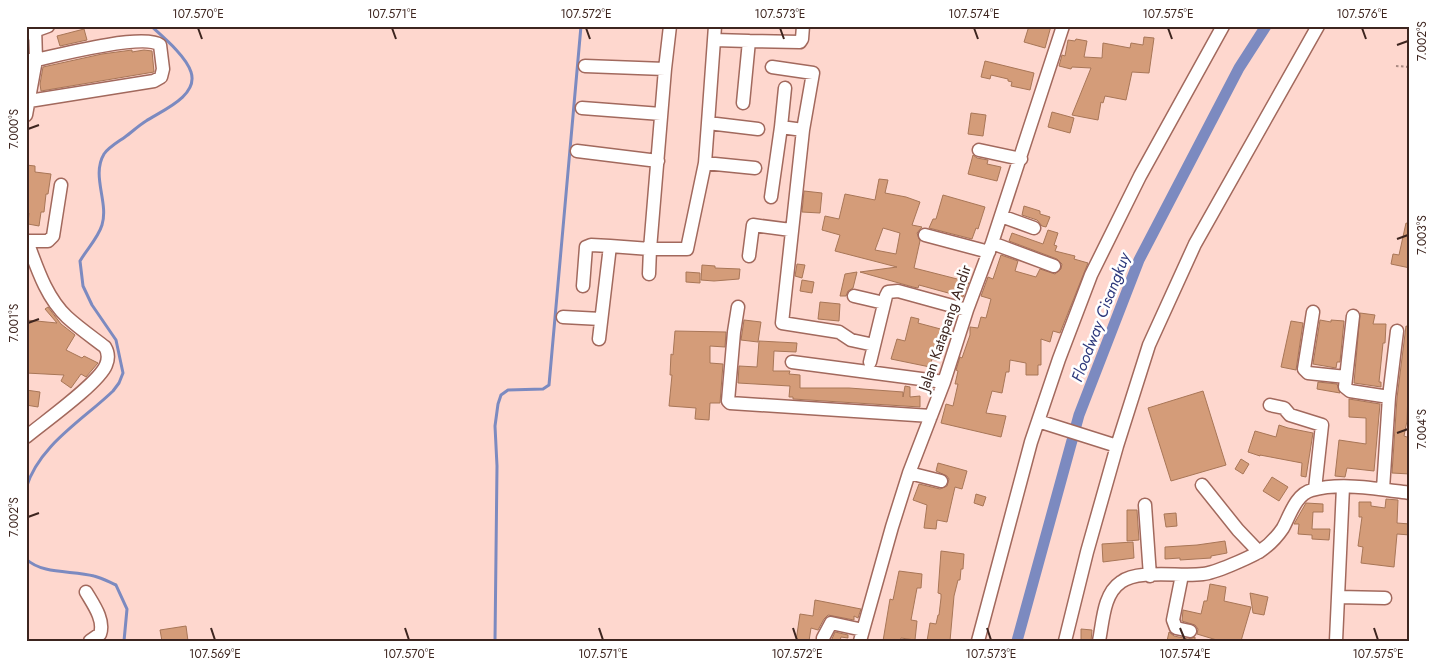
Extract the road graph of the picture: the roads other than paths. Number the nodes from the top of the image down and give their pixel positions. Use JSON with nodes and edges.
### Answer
{"nodes":[{"id":1,"x":670,"y":26,"type":"edge"},
{"id":2,"x":715,"y":26,"type":"edge"},
{"id":3,"x":803,"y":26,"type":"edge"},
{"id":4,"x":1063,"y":26,"type":"edge"},
{"id":5,"x":1223,"y":26,"type":"edge"},
{"id":6,"x":1318,"y":26,"type":"edge"},
{"id":7,"x":37,"y":29,"type":"edge"},
{"id":8,"x":714,"y":40,"type":"junction"},
{"id":9,"x":749,"y":41,"type":"junction"},
{"id":10,"x":31,"y":60,"type":"edge"},
{"id":11,"x":585,"y":66,"type":"dead end"},
{"id":12,"x":772,"y":67,"type":"dead end"},
{"id":13,"x":665,"y":69,"type":"junction"},
{"id":14,"x":785,"y":88,"type":"dead end"},
{"id":15,"x":30,"y":101,"type":"junction"},
{"id":16,"x":743,"y":103,"type":"dead end"},
{"id":17,"x":582,"y":108,"type":"dead end"},
{"id":18,"x":661,"y":114,"type":"junction"},
{"id":19,"x":26,"y":115,"type":"edge"},
{"id":20,"x":708,"y":123,"type":"junction"},
{"id":21,"x":781,"y":127,"type":"junction"},
{"id":22,"x":758,"y":129,"type":"dead end"},
{"id":23,"x":803,"y":130,"type":"junction"},
{"id":24,"x":979,"y":150,"type":"dead end"},
{"id":25,"x":578,"y":151,"type":"dead end"},
{"id":26,"x":1021,"y":159,"type":"junction"},
{"id":27,"x":658,"y":161,"type":"junction"},
{"id":28,"x":704,"y":163,"type":"junction"},
{"id":29,"x":755,"y":168,"type":"dead end"},
{"id":30,"x":62,"y":184,"type":"dead end"},
{"id":31,"x":771,"y":197,"type":"dead end"},
{"id":32,"x":1001,"y":216,"type":"junction"},
{"id":33,"x":1034,"y":228,"type":"dead end"},
{"id":34,"x":791,"y":230,"type":"junction"},
{"id":35,"x":925,"y":235,"type":"dead end"},
{"id":36,"x":27,"y":241,"type":"edge"},
{"id":37,"x":610,"y":246,"type":"junction"},
{"id":38,"x":650,"y":248,"type":"junction"},
{"id":39,"x":990,"y":248,"type":"junction"},
{"id":40,"x":749,"y":256,"type":"dead end"},
{"id":41,"x":1054,"y":266,"type":"dead end"},
{"id":42,"x":649,"y":274,"type":"dead end"},
{"id":43,"x":583,"y":286,"type":"dead end"},
{"id":44,"x":854,"y":296,"type":"dead end"},
{"id":45,"x":884,"y":303,"type":"junction"},
{"id":46,"x":738,"y":307,"type":"dead end"},
{"id":47,"x":967,"y":310,"type":"junction"},
{"id":48,"x":1313,"y":312,"type":"dead end"},
{"id":49,"x":1353,"y":316,"type":"dead end"},
{"id":50,"x":563,"y":317,"type":"dead end"},
{"id":51,"x":601,"y":319,"type":"junction"},
{"id":52,"x":1397,"y":331,"type":"dead end"},
{"id":53,"x":599,"y":339,"type":"dead end"},
{"id":54,"x":874,"y":346,"type":"junction"},
{"id":55,"x":792,"y":362,"type":"dead end"},
{"id":56,"x":870,"y":362,"type":"dead end"},
{"id":57,"x":1346,"y":377,"type":"junction"},
{"id":58,"x":944,"y":382,"type":"junction"},
{"id":59,"x":1389,"y":397,"type":"junction"},
{"id":60,"x":1270,"y":405,"type":"dead end"},
{"id":61,"x":931,"y":416,"type":"junction"},
{"id":62,"x":1038,"y":421,"type":"junction"},
{"id":63,"x":26,"y":437,"type":"edge"},
{"id":64,"x":1117,"y":446,"type":"junction"},
{"id":65,"x":909,"y":473,"type":"junction"},
{"id":66,"x":941,"y":481,"type":"dead end"},
{"id":67,"x":1202,"y":485,"type":"dead end"},
{"id":68,"x":1343,"y":487,"type":"junction"},
{"id":69,"x":1315,"y":489,"type":"junction"},
{"id":70,"x":1383,"y":489,"type":"junction"},
{"id":71,"x":1410,"y":493,"type":"edge"},
{"id":72,"x":1145,"y":505,"type":"dead end"},
{"id":73,"x":1259,"y":552,"type":"junction"},
{"id":74,"x":1182,"y":574,"type":"junction"},
{"id":75,"x":1150,"y":576,"type":"junction"},
{"id":76,"x":86,"y":592,"type":"dead end"},
{"id":77,"x":1338,"y":597,"type":"junction"},
{"id":78,"x":1385,"y":598,"type":"dead end"},
{"id":79,"x":1190,"y":631,"type":"dead end"},
{"id":80,"x":861,"y":635,"type":"edge"},
{"id":81,"x":823,"y":638,"type":"dead end"},
{"id":82,"x":90,"y":641,"type":"edge"},
{"id":83,"x":978,"y":641,"type":"edge"},
{"id":84,"x":1064,"y":641,"type":"edge"},
{"id":85,"x":1100,"y":641,"type":"edge"},
{"id":86,"x":1336,"y":641,"type":"edge"}],
"edges":[{"from":1,"to":13,"type":"street"},
{"from":2,"to":8,"type":"street"},
{"from":3,"to":9,"type":"street"},
{"from":4,"to":26,"type":"street","name":"Jalan Katapang Andir"},
{"from":5,"to":62,"type":"street"},
{"from":6,"to":64,"type":"street"},
{"from":7,"to":10,"type":"street"},
{"from":8,"to":9,"type":"street"},
{"from":8,"to":20,"type":"street"},
{"from":9,"to":16,"type":"street"},
{"from":10,"to":15,"type":"street"},
{"from":10,"to":15,"type":"street"},
{"from":11,"to":13,"type":"street"},
{"from":12,"to":23,"type":"street"},
{"from":13,"to":18,"type":"street"},
{"from":14,"to":21,"type":"street"},
{"from":15,"to":19,"type":"street"},
{"from":17,"to":18,"type":"street"},
{"from":18,"to":27,"type":"street"},
{"from":20,"to":22,"type":"street"},
{"from":20,"to":28,"type":"street"},
{"from":21,"to":23,"type":"street"},
{"from":21,"to":31,"type":"street"},
{"from":23,"to":34,"type":"street"},
{"from":24,"to":26,"type":"street"},
{"from":25,"to":27,"type":"street"},
{"from":26,"to":32,"type":"street","name":"Jalan Katapang Andir"},
{"from":27,"to":38,"type":"street"},
{"from":28,"to":29,"type":"street"},
{"from":28,"to":38,"type":"street"},
{"from":30,"to":36,"type":"street"},
{"from":32,"to":33,"type":"street"},
{"from":32,"to":39,"type":"street","name":"Jalan Katapang Andir"},
{"from":34,"to":40,"type":"street"},
{"from":34,"to":54,"type":"street"},
{"from":35,"to":39,"type":"street"},
{"from":36,"to":63,"type":"street"},
{"from":37,"to":38,"type":"street"},
{"from":37,"to":43,"type":"street"},
{"from":37,"to":51,"type":"street"},
{"from":38,"to":42,"type":"street"},
{"from":39,"to":41,"type":"street"},
{"from":39,"to":47,"type":"street","name":"Jalan Katapang Andir"},
{"from":44,"to":45,"type":"street"},
{"from":45,"to":47,"type":"street"},
{"from":45,"to":54,"type":"street"},
{"from":46,"to":61,"type":"street"},
{"from":47,"to":58,"type":"street","name":"Jalan Katapang Andir"},
{"from":48,"to":57,"type":"street"},
{"from":49,"to":57,"type":"street"},
{"from":50,"to":51,"type":"street"},
{"from":51,"to":53,"type":"street"},
{"from":52,"to":59,"type":"street"},
{"from":54,"to":56,"type":"street"},
{"from":55,"to":58,"type":"street"},
{"from":57,"to":59,"type":"street"},
{"from":58,"to":61,"type":"street","name":"Jalan Katapang Andir"},
{"from":59,"to":70,"type":"street"},
{"from":60,"to":69,"type":"street"},
{"from":61,"to":65,"type":"street","name":"Jalan Katapang Andir"},
{"from":62,"to":64,"type":"street"},
{"from":62,"to":83,"type":"street"},
{"from":64,"to":84,"type":"street"},
{"from":65,"to":66,"type":"street"},
{"from":65,"to":80,"type":"street","name":"Jalan Katapang Andir"},
{"from":67,"to":73,"type":"street"},
{"from":68,"to":69,"type":"street"},
{"from":68,"to":70,"type":"street"},
{"from":68,"to":77,"type":"street"},
{"from":69,"to":73,"type":"street"},
{"from":70,"to":71,"type":"street"},
{"from":72,"to":75,"type":"street"},
{"from":73,"to":74,"type":"street"},
{"from":74,"to":75,"type":"street"},
{"from":74,"to":79,"type":"street"},
{"from":75,"to":85,"type":"street"},
{"from":76,"to":82,"type":"street"},
{"from":77,"to":78,"type":"street"},
{"from":77,"to":86,"type":"street"},
{"from":80,"to":81,"type":"street"}]}
